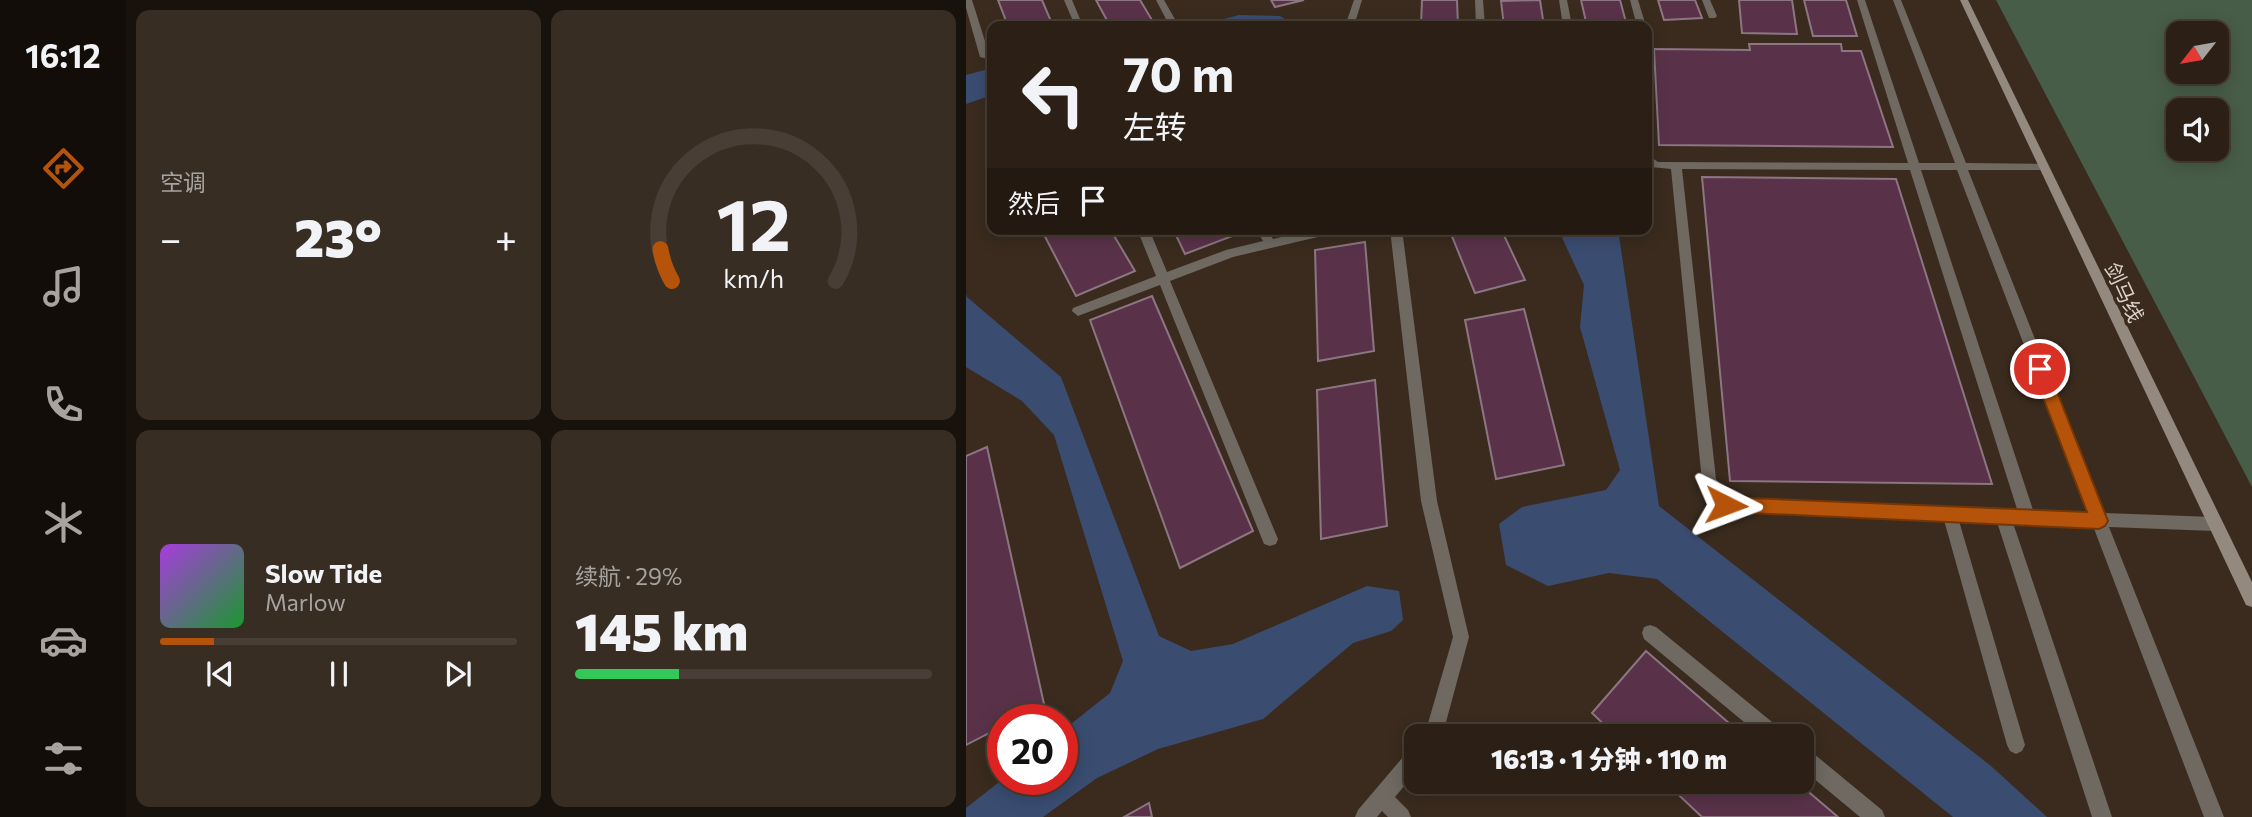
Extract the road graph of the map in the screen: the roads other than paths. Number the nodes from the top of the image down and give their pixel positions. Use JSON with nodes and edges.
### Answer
{"nodes":[{"id":1,"x":968,"y":0,"type":"edge"},
{"id":2,"x":1068,"y":0,"type":"edge"},
{"id":3,"x":1160,"y":0,"type":"edge"},
{"id":4,"x":1358,"y":0,"type":"edge"},
{"id":5,"x":1479,"y":0,"type":"edge"},
{"id":6,"x":1563,"y":0,"type":"edge"},
{"id":7,"x":1634,"y":0,"type":"edge"},
{"id":8,"x":1706,"y":0,"type":"edge"},
{"id":9,"x":1861,"y":0,"type":"edge"},
{"id":10,"x":1897,"y":0,"type":"edge"},
{"id":11,"x":1964,"y":0,"type":"edge"},
{"id":12,"x":1712,"y":16,"type":"dead end"},
{"id":13,"x":1077,"y":21,"type":"edge"},
{"id":14,"x":1171,"y":21,"type":"dead end"},
{"id":15,"x":1351,"y":21,"type":"edge"},
{"id":16,"x":1481,"y":21,"type":"edge"},
{"id":17,"x":1567,"y":21,"type":"edge"},
{"id":18,"x":1640,"y":21,"type":"edge"},
{"id":19,"x":985,"y":57,"type":"dead end"},
{"id":20,"x":1652,"y":162,"type":"edge"},
{"id":21,"x":1676,"y":165,"type":"junction"},
{"id":22,"x":1914,"y":166,"type":"junction"},
{"id":23,"x":1962,"y":167,"type":"junction"},
{"id":24,"x":2044,"y":167,"type":"junction"},
{"id":25,"x":1145,"y":235,"type":"edge"},
{"id":26,"x":1265,"y":235,"type":"edge"},
{"id":27,"x":1309,"y":235,"type":"edge"},
{"id":28,"x":1397,"y":235,"type":"edge"},
{"id":29,"x":1270,"y":244,"type":"junction"},
{"id":30,"x":1163,"y":278,"type":"junction"},
{"id":31,"x":1078,"y":311,"type":"dead end"},
{"id":32,"x":1950,"y":515,"type":"junction"},
{"id":33,"x":2003,"y":517,"type":"junction"},
{"id":34,"x":2028,"y":519,"type":"junction"},
{"id":35,"x":2099,"y":521,"type":"junction"},
{"id":36,"x":2214,"y":524,"type":"junction"},
{"id":37,"x":1270,"y":539,"type":"dead end"},
{"id":38,"x":2252,"y":599,"type":"edge"},
{"id":39,"x":1650,"y":633,"type":"dead end"},
{"id":40,"x":1437,"y":724,"type":"edge"},
{"id":41,"x":1761,"y":724,"type":"edge"},
{"id":42,"x":2016,"y":745,"type":"dead end"},
{"id":43,"x":1814,"y":767,"type":"edge"},
{"id":44,"x":1404,"y":771,"type":"edge"},
{"id":45,"x":1382,"y":797,"type":"junction"},
{"id":46,"x":1365,"y":817,"type":"edge"},
{"id":47,"x":1401,"y":817,"type":"edge"},
{"id":48,"x":1875,"y":817,"type":"edge"},
{"id":49,"x":2102,"y":817,"type":"edge"},
{"id":50,"x":2214,"y":817,"type":"edge"}],
"edges":[{"from":1,"to":19,"type":"lane"},
{"from":2,"to":13,"type":"lane"},
{"from":3,"to":14,"type":"lane"},
{"from":4,"to":15,"type":"lane"},
{"from":5,"to":16,"type":"lane"},
{"from":6,"to":17,"type":"lane"},
{"from":7,"to":18,"type":"lane"},
{"from":8,"to":12,"type":"lane"},
{"from":9,"to":22,"type":"lane"},
{"from":10,"to":23,"type":"lane"},
{"from":11,"to":24,"type":"main road","name":"剑马线"},
{"from":20,"to":21,"type":"lane"},
{"from":21,"to":22,"type":"lane"},
{"from":21,"to":32,"type":"lane"},
{"from":22,"to":23,"type":"lane"},
{"from":22,"to":34,"type":"lane"},
{"from":23,"to":24,"type":"lane"},
{"from":23,"to":35,"type":"lane"},
{"from":24,"to":36,"type":"main road","name":"剑马线"},
{"from":25,"to":30,"type":"lane"},
{"from":26,"to":29,"type":"lane"},
{"from":27,"to":29,"type":"lane"},
{"from":28,"to":40,"type":"lane"},
{"from":29,"to":30,"type":"lane"},
{"from":30,"to":31,"type":"lane"},
{"from":30,"to":37,"type":"lane"},
{"from":32,"to":33,"type":"lane"},
{"from":32,"to":42,"type":"lane"},
{"from":33,"to":34,"type":"lane"},
{"from":33,"to":49,"type":"lane"},
{"from":34,"to":35,"type":"lane"},
{"from":35,"to":36,"type":"lane"},
{"from":35,"to":50,"type":"lane"},
{"from":36,"to":38,"type":"main road","name":"剑马线"},
{"from":39,"to":41,"type":"lane"},
{"from":43,"to":48,"type":"lane"},
{"from":44,"to":45,"type":"lane"},
{"from":45,"to":46,"type":"lane"},
{"from":45,"to":47,"type":"lane"}]}
